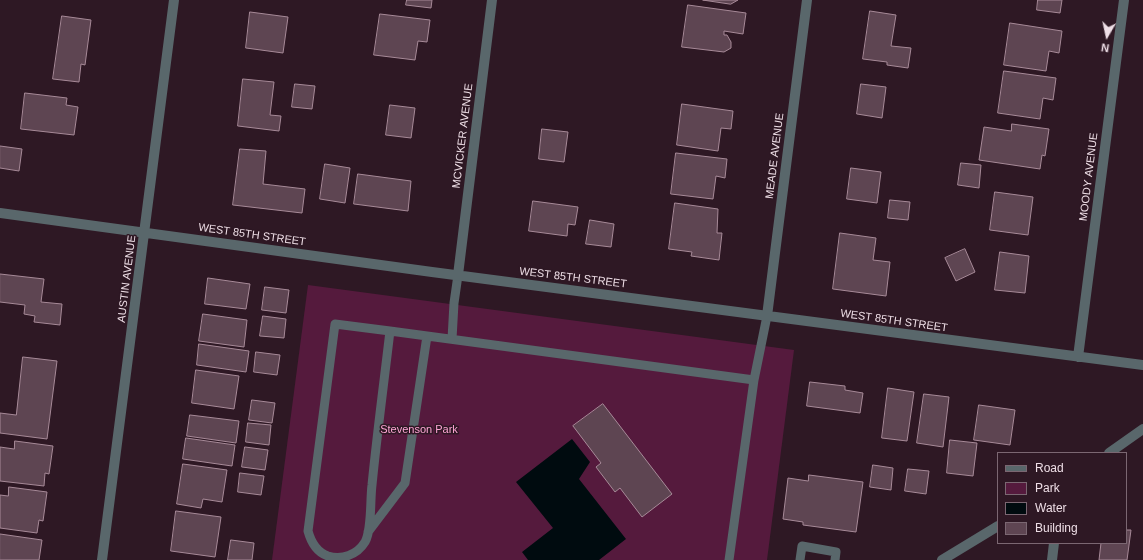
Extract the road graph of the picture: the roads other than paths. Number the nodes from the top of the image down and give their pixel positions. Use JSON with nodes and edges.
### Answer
{"nodes":[{"id":1,"x":174,"y":0,"type":"edge"},
{"id":2,"x":492,"y":0,"type":"edge"},
{"id":3,"x":807,"y":0,"type":"edge"},
{"id":4,"x":1124,"y":0,"type":"edge"},
{"id":5,"x":0,"y":213,"type":"edge"},
{"id":6,"x":145,"y":233,"type":"junction"},
{"id":7,"x":458,"y":275,"type":"junction"},
{"id":8,"x":767,"y":316,"type":"junction"},
{"id":9,"x":390,"y":331,"type":"junction"},
{"id":10,"x":427,"y":336,"type":"junction"},
{"id":11,"x":452,"y":339,"type":"junction"},
{"id":12,"x":1078,"y":357,"type":"junction"},
{"id":13,"x":1143,"y":365,"type":"edge"},
{"id":14,"x":754,"y":380,"type":"junction"},
{"id":15,"x":1143,"y":429,"type":"edge"},
{"id":16,"x":1110,"y":452,"type":"edge"},
{"id":17,"x":997,"y":527,"type":"edge"},
{"id":18,"x":368,"y":532,"type":"junction"},
{"id":19,"x":1054,"y":544,"type":"edge"},
{"id":20,"x":102,"y":560,"type":"edge"},
{"id":21,"x":729,"y":560,"type":"edge"},
{"id":22,"x":800,"y":560,"type":"edge"},
{"id":23,"x":835,"y":560,"type":"edge"},
{"id":24,"x":942,"y":560,"type":"edge"},
{"id":25,"x":1052,"y":560,"type":"edge"}],
"edges":[{"from":1,"to":6,"type":"street","name":"AUSTIN AVENUE"},
{"from":2,"to":7,"type":"street","name":"MCVICKER AVENUE"},
{"from":3,"to":8,"type":"street","name":"MEADE AVENUE"},
{"from":4,"to":12,"type":"street","name":"MOODY AVENUE"},
{"from":5,"to":6,"type":"street","name":"WEST 85TH STREET"},
{"from":6,"to":7,"type":"street","name":"WEST 85TH STREET"},
{"from":6,"to":20,"type":"street","name":"AUSTIN AVENUE"},
{"from":7,"to":8,"type":"street","name":"WEST 85TH STREET"},
{"from":7,"to":11,"type":"lane"},
{"from":8,"to":12,"type":"street","name":"WEST 85TH STREET"},
{"from":8,"to":14,"type":"lane"},
{"from":9,"to":10,"type":"lane"},
{"from":9,"to":18,"type":"lane"},
{"from":9,"to":18,"type":"lane"},
{"from":10,"to":11,"type":"lane"},
{"from":10,"to":18,"type":"lane"},
{"from":11,"to":14,"type":"lane"},
{"from":12,"to":13,"type":"street","name":"WEST 85TH STREET"},
{"from":14,"to":21,"type":"lane"},
{"from":15,"to":16,"type":"street"},
{"from":17,"to":24,"type":"street"},
{"from":19,"to":25,"type":"street"},
{"from":22,"to":23,"type":"lane"}]}
